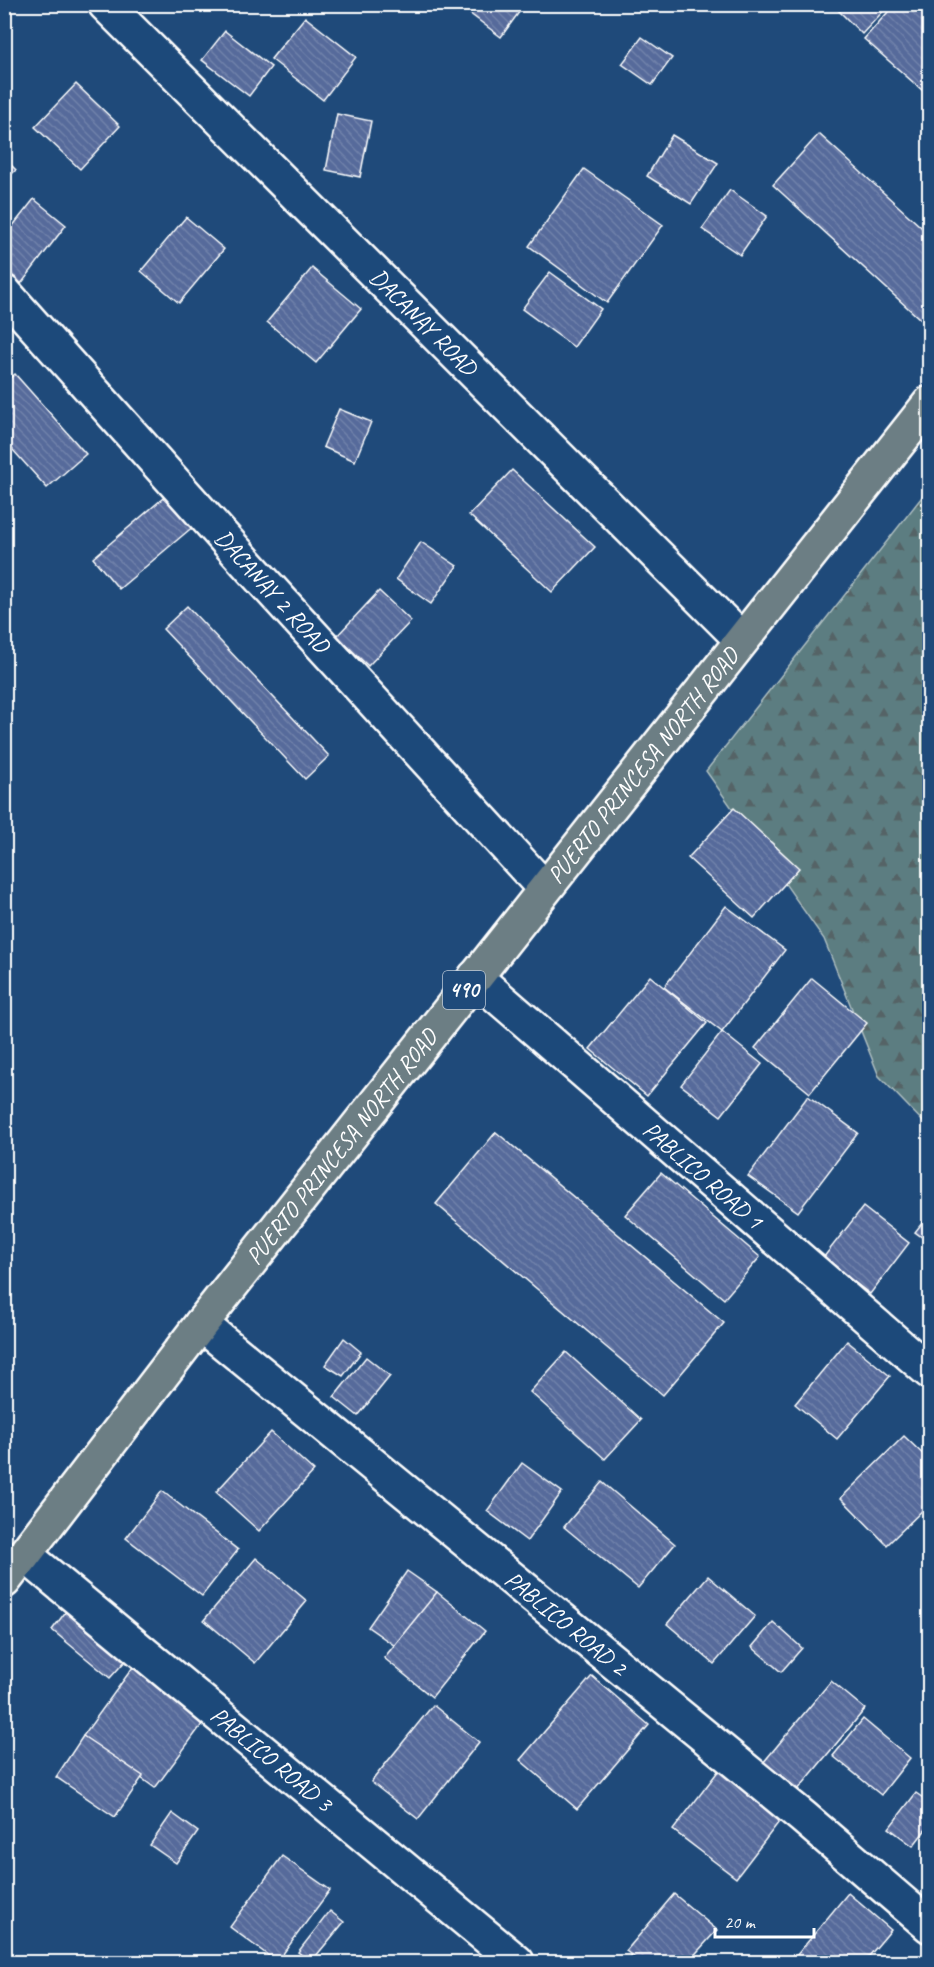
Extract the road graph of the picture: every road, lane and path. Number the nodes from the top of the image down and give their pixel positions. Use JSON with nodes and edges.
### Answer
{"nodes":[{"id":1,"x":105,"y":4,"type":"edge"},
{"id":2,"x":4,"y":292,"type":"edge"},
{"id":3,"x":930,"y":403,"type":"edge"},
{"id":4,"x":741,"y":639,"type":"junction"},
{"id":5,"x":544,"y":888,"type":"junction"},
{"id":6,"x":475,"y":977,"type":"junction"},
{"id":7,"x":201,"y":1324,"type":"junction"},
{"id":8,"x":930,"y":1372,"type":"edge"},
{"id":9,"x":25,"y":1554,"type":"junction"},
{"id":10,"x":4,"y":1581,"type":"edge"},
{"id":11,"x":930,"y":1926,"type":"edge"},
{"id":12,"x":517,"y":1962,"type":"edge"}],
"edges":[{"from":1,"to":4,"type":"street","name":"DACANAY ROAD"},
{"from":2,"to":5,"type":"street","name":"DACANAY 2 ROAD"},
{"from":3,"to":4,"type":"main road","name":"PUERTO PRINCESA NORTH ROAD","number":"490"},
{"from":4,"to":5,"type":"main road","name":"PUERTO PRINCESA NORTH ROAD","number":"490"},
{"from":5,"to":6,"type":"main road","name":"PUERTO PRINCESA NORTH ROAD","number":"490"},
{"from":6,"to":7,"type":"main road","name":"PUERTO PRINCESA NORTH ROAD","number":"490"},
{"from":6,"to":8,"type":"street","name":"PABLICO ROAD 1"},
{"from":7,"to":9,"type":"main road","name":"PUERTO PRINCESA NORTH ROAD","number":"490"},
{"from":7,"to":11,"type":"street","name":"PABLICO ROAD 2"},
{"from":9,"to":10,"type":"main road","name":"PUERTO PRINCESA NORTH ROAD","number":"490"},
{"from":9,"to":12,"type":"street","name":"PABLICO ROAD 3"}]}
